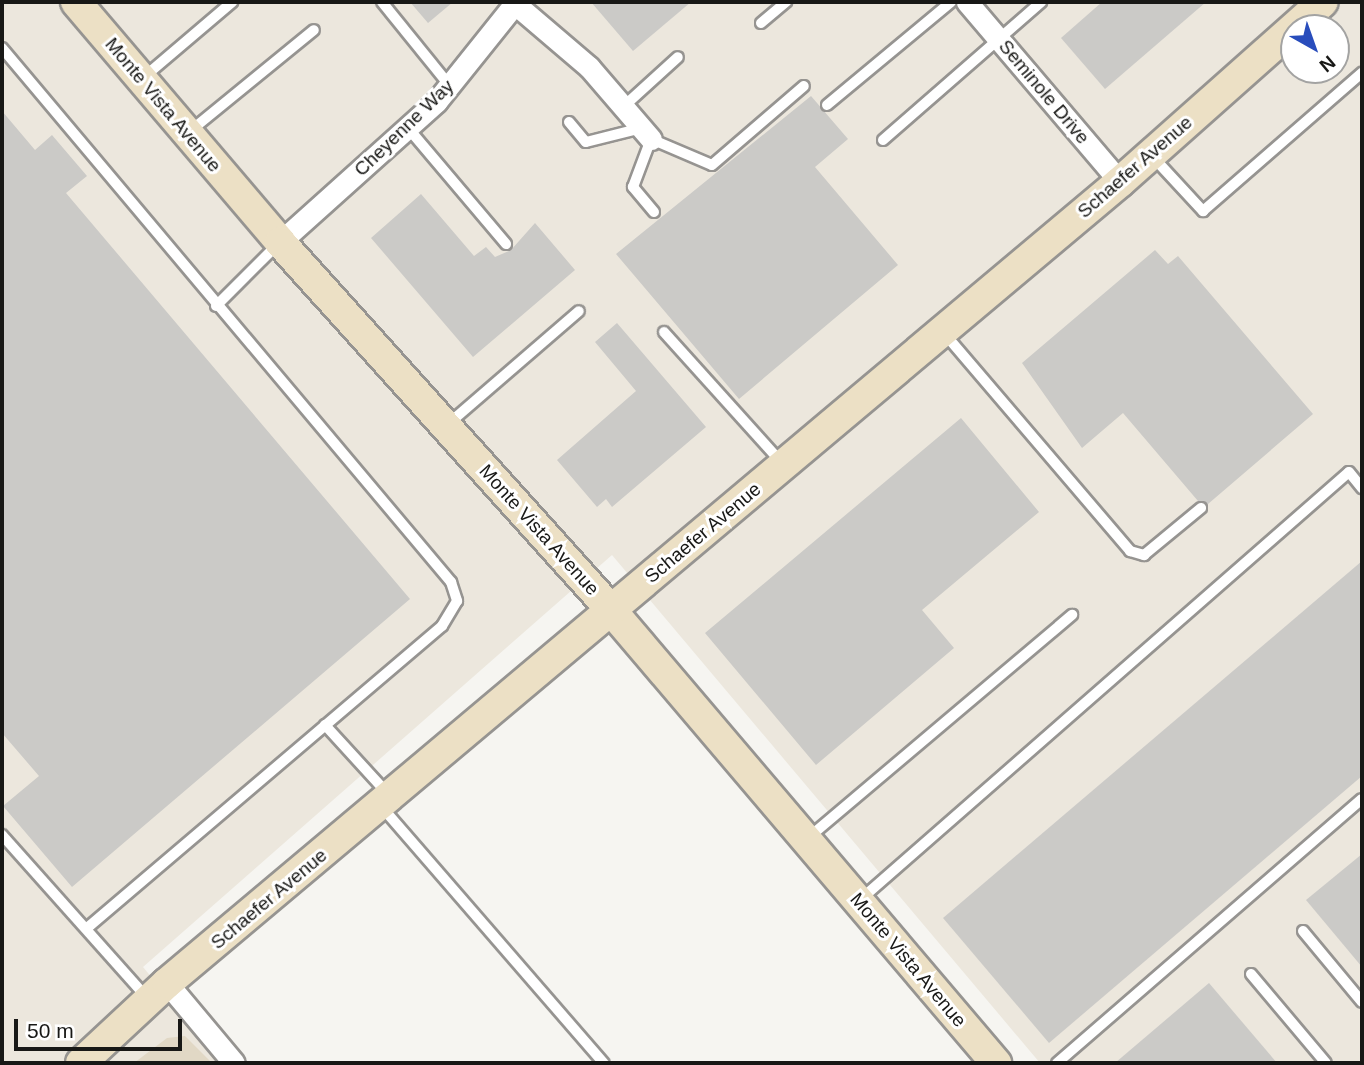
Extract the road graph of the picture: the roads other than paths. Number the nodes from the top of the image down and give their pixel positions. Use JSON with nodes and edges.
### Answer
{"nodes":[{"id":1,"x":76,"y":2,"type":"edge"},
{"id":2,"x":232,"y":2,"type":"edge"},
{"id":3,"x":382,"y":2,"type":"edge"},
{"id":4,"x":786,"y":2,"type":"edge"},
{"id":5,"x":951,"y":2,"type":"edge"},
{"id":6,"x":967,"y":2,"type":"edge"},
{"id":7,"x":1041,"y":2,"type":"edge"},
{"id":8,"x":1323,"y":2,"type":"edge"},
{"id":9,"x":515,"y":3,"type":"edge"},
{"id":10,"x":217,"y":6,"type":"edge"},
{"id":11,"x":761,"y":23,"type":"dead end"},
{"id":12,"x":314,"y":30,"type":"dead end"},
{"id":13,"x":999,"y":39,"type":"junction"},
{"id":14,"x":2,"y":48,"type":"edge"},
{"id":15,"x":678,"y":57,"type":"dead end"},
{"id":16,"x":1362,"y":73,"type":"edge"},
{"id":17,"x":141,"y":79,"type":"junction"},
{"id":18,"x":450,"y":86,"type":"junction"},
{"id":19,"x":804,"y":86,"type":"dead end"},
{"id":20,"x":827,"y":105,"type":"dead end"},
{"id":21,"x":623,"y":107,"type":"junction"},
{"id":22,"x":569,"y":122,"type":"dead end"},
{"id":23,"x":408,"y":128,"type":"junction"},
{"id":24,"x":646,"y":133,"type":"junction"},
{"id":25,"x":187,"y":134,"type":"junction"},
{"id":26,"x":883,"y":140,"type":"dead end"},
{"id":27,"x":1151,"y":155,"type":"junction"},
{"id":28,"x":1120,"y":182,"type":"junction"},
{"id":29,"x":654,"y":212,"type":"dead end"},
{"id":30,"x":279,"y":242,"type":"junction"},
{"id":31,"x":506,"y":244,"type":"dead end"},
{"id":32,"x":216,"y":306,"type":"junction"},
{"id":33,"x":579,"y":312,"type":"dead end"},
{"id":34,"x":942,"y":331,"type":"junction"},
{"id":35,"x":664,"y":332,"type":"dead end"},
{"id":36,"x":445,"y":426,"type":"junction"},
{"id":37,"x":783,"y":466,"type":"junction"},
{"id":38,"x":1362,"y":488,"type":"edge"},
{"id":39,"x":1201,"y":508,"type":"dead end"},
{"id":40,"x":611,"y":610,"type":"junction"},
{"id":41,"x":1072,"y":615,"type":"dead end"},
{"id":42,"x":325,"y":725,"type":"junction"},
{"id":43,"x":1362,"y":799,"type":"edge"},
{"id":44,"x":386,"y":801,"type":"junction"},
{"id":45,"x":2,"y":835,"type":"edge"},
{"id":46,"x":806,"y":840,"type":"junction"},
{"id":47,"x":858,"y":901,"type":"junction"},
{"id":48,"x":86,"y":929,"type":"junction"},
{"id":49,"x":1303,"y":931,"type":"dead end"},
{"id":50,"x":1251,"y":974,"type":"dead end"},
{"id":51,"x":158,"y":991,"type":"junction"},
{"id":52,"x":1362,"y":1002,"type":"edge"},
{"id":53,"x":81,"y":1063,"type":"edge"},
{"id":54,"x":234,"y":1063,"type":"edge"},
{"id":55,"x":604,"y":1063,"type":"edge"},
{"id":56,"x":996,"y":1063,"type":"edge"},
{"id":57,"x":1057,"y":1063,"type":"edge"},
{"id":58,"x":1326,"y":1063,"type":"edge"}],
"edges":[{"from":1,"to":17,"type":"street","name":"Monte Vista Avenue"},
{"from":2,"to":10,"type":"lane"},
{"from":3,"to":18,"type":"lane"},
{"from":4,"to":11,"type":"lane"},
{"from":5,"to":20,"type":"lane"},
{"from":6,"to":13,"type":"street","name":"Seminole Drive"},
{"from":7,"to":13,"type":"lane"},
{"from":8,"to":27,"type":"street","name":"Schaefer Avenue"},
{"from":9,"to":18,"type":"street","name":"Cheyenne Way"},
{"from":9,"to":21,"type":"street"},
{"from":10,"to":17,"type":"lane"},
{"from":12,"to":25,"type":"lane"},
{"from":13,"to":26,"type":"lane"},
{"from":13,"to":28,"type":"street","name":"Seminole Drive"},
{"from":14,"to":32,"type":"lane"},
{"from":15,"to":21,"type":"lane"},
{"from":16,"to":27,"type":"lane"},
{"from":17,"to":25,"type":"street","name":"Monte Vista Avenue"},
{"from":18,"to":23,"type":"street","name":"Cheyenne Way"},
{"from":19,"to":24,"type":"lane"},
{"from":21,"to":24,"type":"street"},
{"from":22,"to":24,"type":"lane"},
{"from":23,"to":30,"type":"street","name":"Cheyenne Way"},
{"from":23,"to":31,"type":"lane"},
{"from":24,"to":29,"type":"lane"},
{"from":25,"to":30,"type":"street","name":"Monte Vista Avenue"},
{"from":27,"to":28,"type":"street","name":"Schaefer Avenue"},
{"from":28,"to":34,"type":"street","name":"Schaefer Avenue"},
{"from":30,"to":32,"type":"lane"},
{"from":30,"to":36,"type":"street","name":"Monte Vista Avenue"},
{"from":32,"to":42,"type":"lane"},
{"from":33,"to":36,"type":"lane"},
{"from":34,"to":37,"type":"street","name":"Schaefer Avenue"},
{"from":34,"to":39,"type":"lane"},
{"from":35,"to":37,"type":"lane"},
{"from":36,"to":40,"type":"street","name":"Monte Vista Avenue"},
{"from":37,"to":40,"type":"street","name":"Schaefer Avenue"},
{"from":38,"to":47,"type":"lane"},
{"from":40,"to":44,"type":"street","name":"Schaefer Avenue"},
{"from":40,"to":46,"type":"street","name":"Monte Vista Avenue"},
{"from":41,"to":46,"type":"lane"},
{"from":42,"to":44,"type":"lane"},
{"from":42,"to":48,"type":"lane"},
{"from":43,"to":57,"type":"lane"},
{"from":44,"to":51,"type":"street","name":"Schaefer Avenue"},
{"from":44,"to":55,"type":"lane"},
{"from":45,"to":48,"type":"lane"},
{"from":46,"to":47,"type":"street","name":"Monte Vista Avenue"},
{"from":47,"to":56,"type":"street","name":"Monte Vista Avenue"},
{"from":48,"to":51,"type":"lane"},
{"from":49,"to":52,"type":"lane"},
{"from":50,"to":58,"type":"lane"},
{"from":51,"to":53,"type":"street","name":"Schaefer Avenue"},
{"from":51,"to":54,"type":"street"}]}
